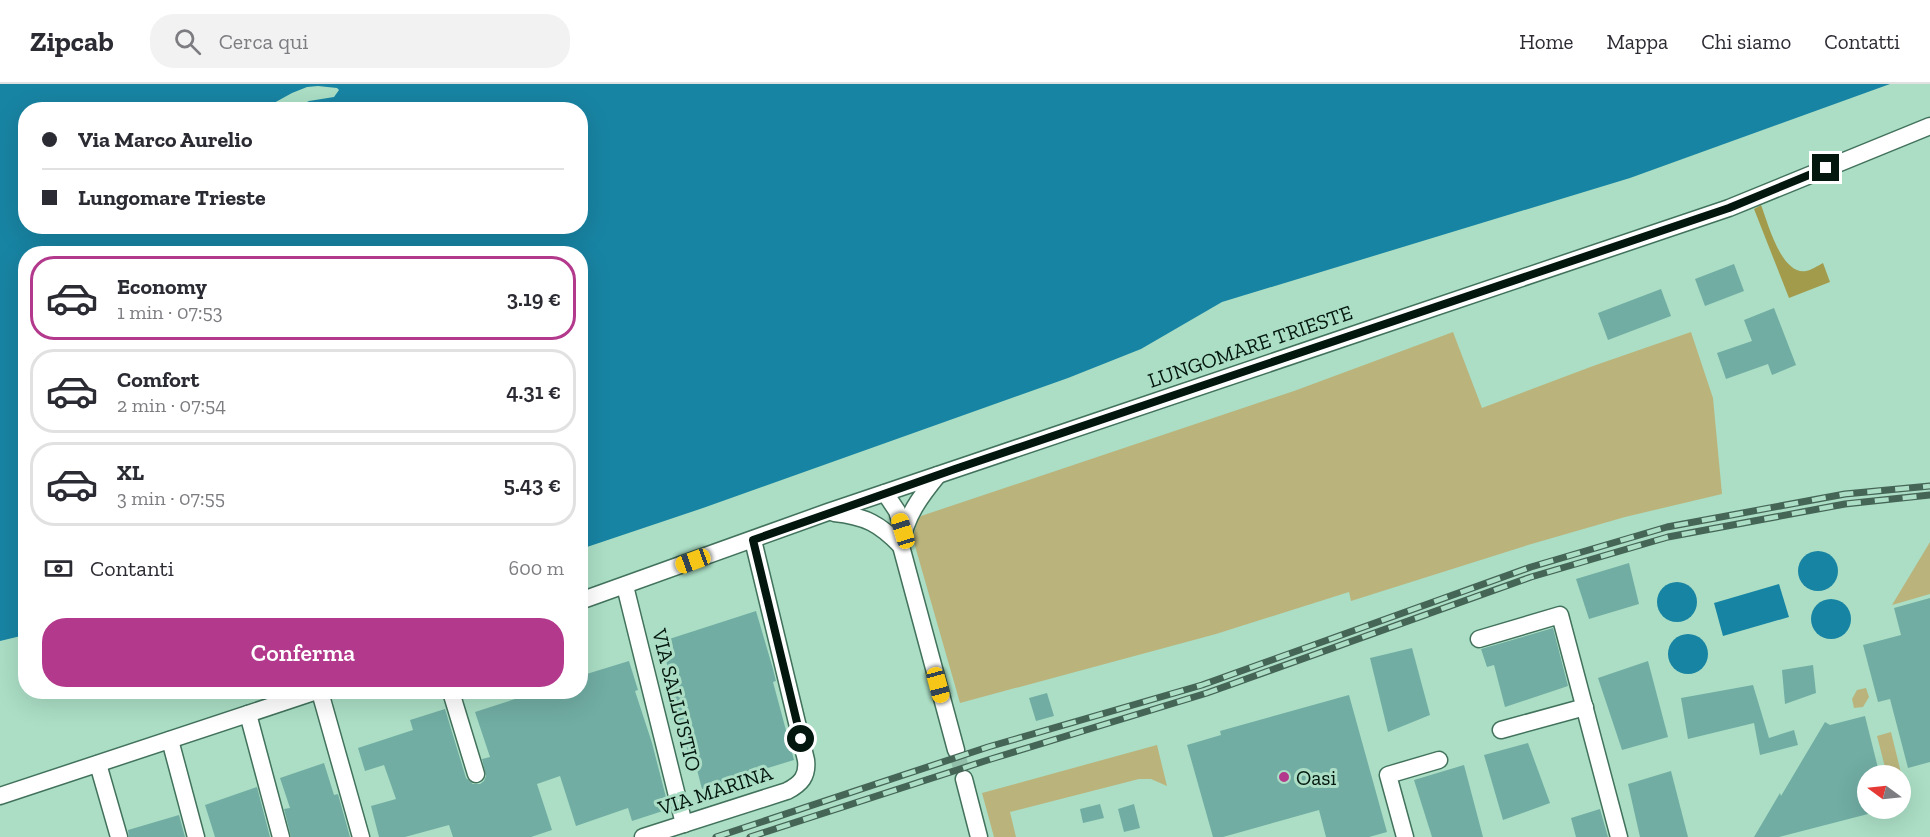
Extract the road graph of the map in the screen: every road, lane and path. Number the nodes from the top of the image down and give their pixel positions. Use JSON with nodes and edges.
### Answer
{"nodes":[{"id":1,"x":1930,"y":126,"type":"edge"},
{"id":2,"x":939,"y":474,"type":"junction"},
{"id":3,"x":885,"y":493,"type":"junction"},
{"id":4,"x":828,"y":512,"type":"junction"},
{"id":5,"x":898,"y":537,"type":"junction"},
{"id":6,"x":753,"y":540,"type":"junction"},
{"id":7,"x":626,"y":586,"type":"junction"},
{"id":8,"x":588,"y":599,"type":"edge"},
{"id":9,"x":1479,"y":639,"type":"dead end"},
{"id":10,"x":293,"y":699,"type":"edge"},
{"id":11,"x":322,"y":699,"type":"edge"},
{"id":12,"x":453,"y":699,"type":"edge"},
{"id":13,"x":1585,"y":707,"type":"junction"},
{"id":14,"x":248,"y":714,"type":"junction"},
{"id":15,"x":1501,"y":730,"type":"dead end"},
{"id":16,"x":170,"y":740,"type":"junction"},
{"id":17,"x":956,"y":750,"type":"tunnel mouth"},
{"id":18,"x":1439,"y":760,"type":"dead end"},
{"id":19,"x":98,"y":764,"type":"junction"},
{"id":20,"x":476,"y":774,"type":"dead end"},
{"id":21,"x":964,"y":779,"type":"tunnel mouth"},
{"id":22,"x":0,"y":796,"type":"edge"},
{"id":23,"x":684,"y":824,"type":"junction"},
{"id":24,"x":119,"y":837,"type":"edge"},
{"id":25,"x":196,"y":837,"type":"edge"},
{"id":26,"x":281,"y":837,"type":"edge"},
{"id":27,"x":361,"y":837,"type":"edge"},
{"id":28,"x":643,"y":837,"type":"edge"},
{"id":29,"x":979,"y":837,"type":"edge"},
{"id":30,"x":1405,"y":837,"type":"edge"},
{"id":31,"x":1619,"y":837,"type":"edge"}],
"edges":[{"from":1,"to":2,"type":"street","name":"LUNGOMARE TRIESTE"},
{"from":2,"to":3,"type":"street","name":"LUNGOMARE TRIESTE"},
{"from":2,"to":5,"type":"street"},
{"from":3,"to":4,"type":"street","name":"LUNGOMARE TRIESTE"},
{"from":3,"to":5,"type":"street"},
{"from":4,"to":5,"type":"street"},
{"from":4,"to":6,"type":"street","name":"LUNGOMARE TRIESTE"},
{"from":5,"to":17,"type":"street"},
{"from":6,"to":7,"type":"street","name":"LUNGOMARE TRIESTE"},
{"from":6,"to":23,"type":"street","name":"VIA MARINA"},
{"from":7,"to":8,"type":"street","name":"LUNGOMARE TRIESTE"},
{"from":7,"to":23,"type":"street","name":"VIA SALLUSTIO"},
{"from":9,"to":13,"type":"street"},
{"from":10,"to":14,"type":"street"},
{"from":11,"to":27,"type":"street"},
{"from":12,"to":20,"type":"street"},
{"from":13,"to":15,"type":"street"},
{"from":13,"to":31,"type":"street"},
{"from":14,"to":16,"type":"street"},
{"from":14,"to":26,"type":"street"},
{"from":16,"to":19,"type":"street"},
{"from":16,"to":25,"type":"street"},
{"from":18,"to":30,"type":"street"},
{"from":19,"to":22,"type":"street"},
{"from":19,"to":24,"type":"street"},
{"from":21,"to":29,"type":"street"},
{"from":23,"to":28,"type":"street","name":"VIA MARINA"}]}
